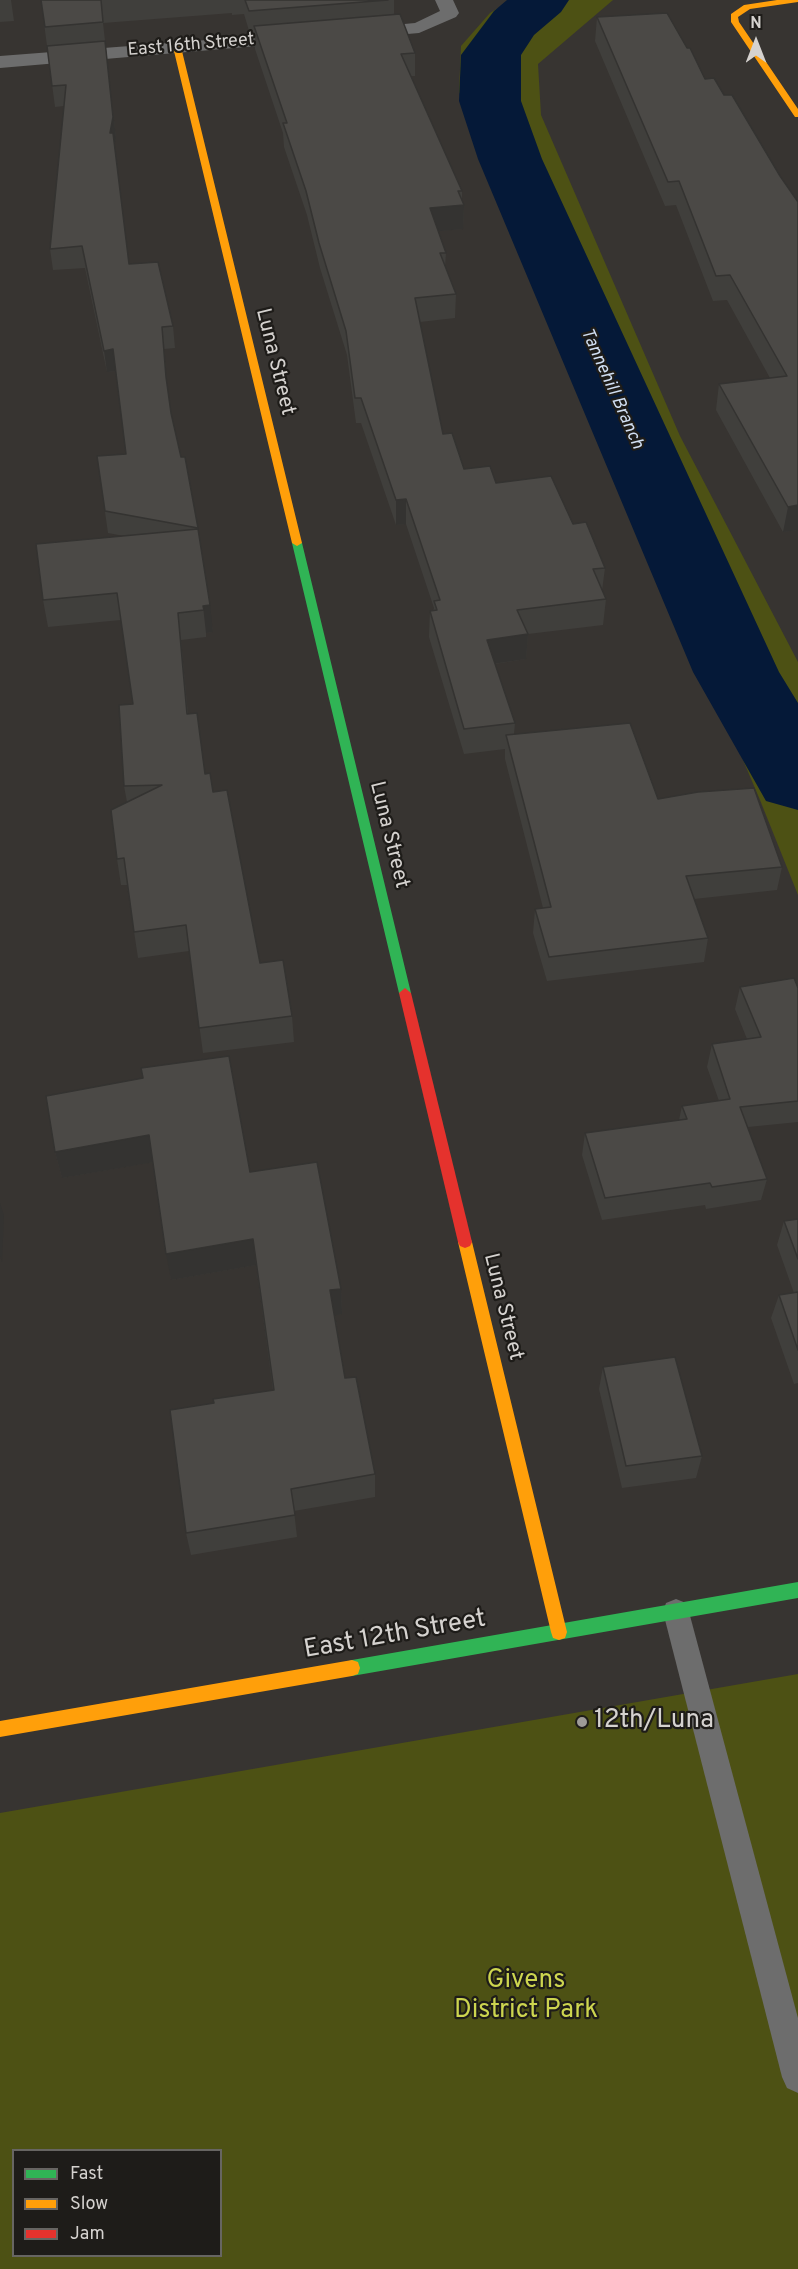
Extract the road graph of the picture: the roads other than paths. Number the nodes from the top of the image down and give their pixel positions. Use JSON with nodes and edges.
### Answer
{"nodes":[{"id":1,"x":798,"y":0,"type":"edge"},
{"id":2,"x":447,"y":7,"type":"edge"},
{"id":3,"x":350,"y":34,"type":"edge"},
{"id":4,"x":315,"y":37,"type":"edge"},
{"id":5,"x":177,"y":47,"type":"junction"},
{"id":6,"x":0,"y":62,"type":"edge"},
{"id":7,"x":798,"y":115,"type":"edge"},
{"id":8,"x":798,"y":1590,"type":"edge"},
{"id":9,"x":676,"y":1612,"type":"junction"},
{"id":10,"x":559,"y":1632,"type":"junction"},
{"id":11,"x":0,"y":1729,"type":"edge"},
{"id":12,"x":798,"y":2078,"type":"edge"}],
"edges":[{"from":1,"to":7,"type":"street"},
{"from":2,"to":3,"type":"street"},
{"from":4,"to":5,"type":"street","name":"East 16th Street"},
{"from":5,"to":6,"type":"street","name":"East 16th Street"},
{"from":5,"to":10,"type":"street","name":"Luna Street"},
{"from":8,"to":9,"type":"street","name":"East 12th Street"},
{"from":9,"to":10,"type":"street","name":"East 12th Street"},
{"from":9,"to":12,"type":"lane"},
{"from":10,"to":11,"type":"street","name":"East 12th Street"}]}
